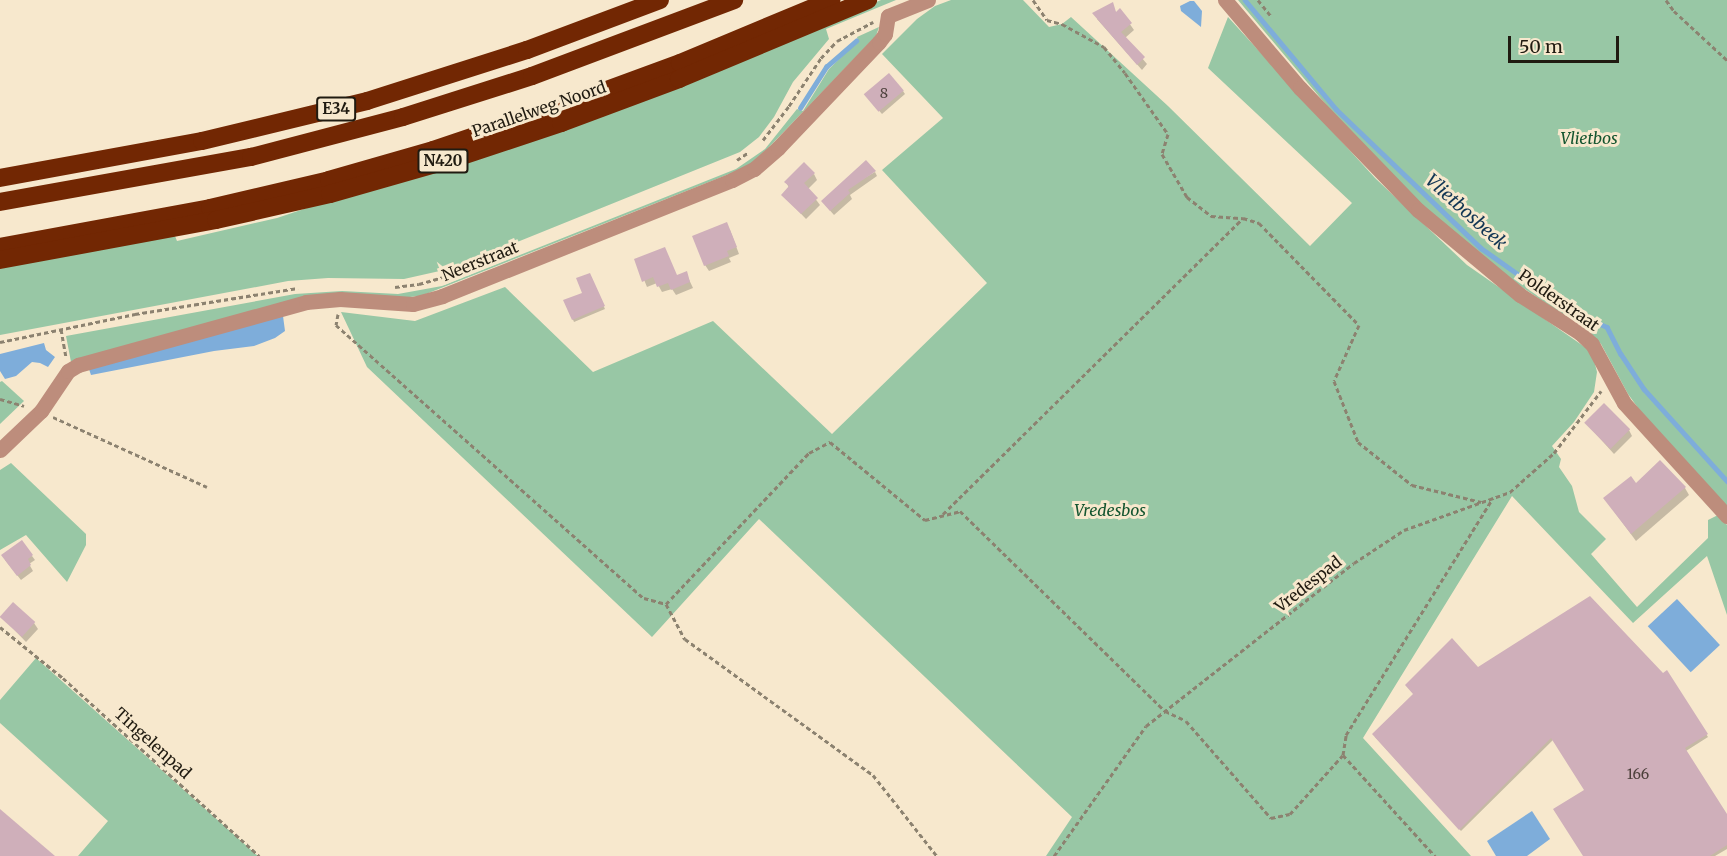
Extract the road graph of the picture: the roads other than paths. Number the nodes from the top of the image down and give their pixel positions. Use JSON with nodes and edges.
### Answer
{"nodes":[{"id":1,"x":660,"y":0,"type":"edge"},
{"id":2,"x":734,"y":0,"type":"edge"},
{"id":3,"x":831,"y":0,"type":"edge"},
{"id":4,"x":867,"y":0,"type":"edge"},
{"id":5,"x":928,"y":0,"type":"edge"},
{"id":6,"x":1225,"y":0,"type":"edge"},
{"id":7,"x":0,"y":178,"type":"edge"},
{"id":8,"x":0,"y":202,"type":"edge"},
{"id":9,"x":0,"y":247,"type":"edge"},
{"id":10,"x":0,"y":260,"type":"edge"},
{"id":11,"x":0,"y":450,"type":"edge"},
{"id":12,"x":1727,"y":516,"type":"edge"}],
"edges":[{"from":1,"to":7,"type":"highway","number":"E34"},
{"from":2,"to":8,"type":"highway","number":"E34"},
{"from":3,"to":9,"type":"highway","name":"Parallelweg Noord","number":"N420"},
{"from":4,"to":10,"type":"highway","name":"Parallelweg Noord","number":"N420"},
{"from":5,"to":11,"type":"street","name":"Neerstraat"},
{"from":6,"to":12,"type":"street","name":"Polderstraat"}]}
